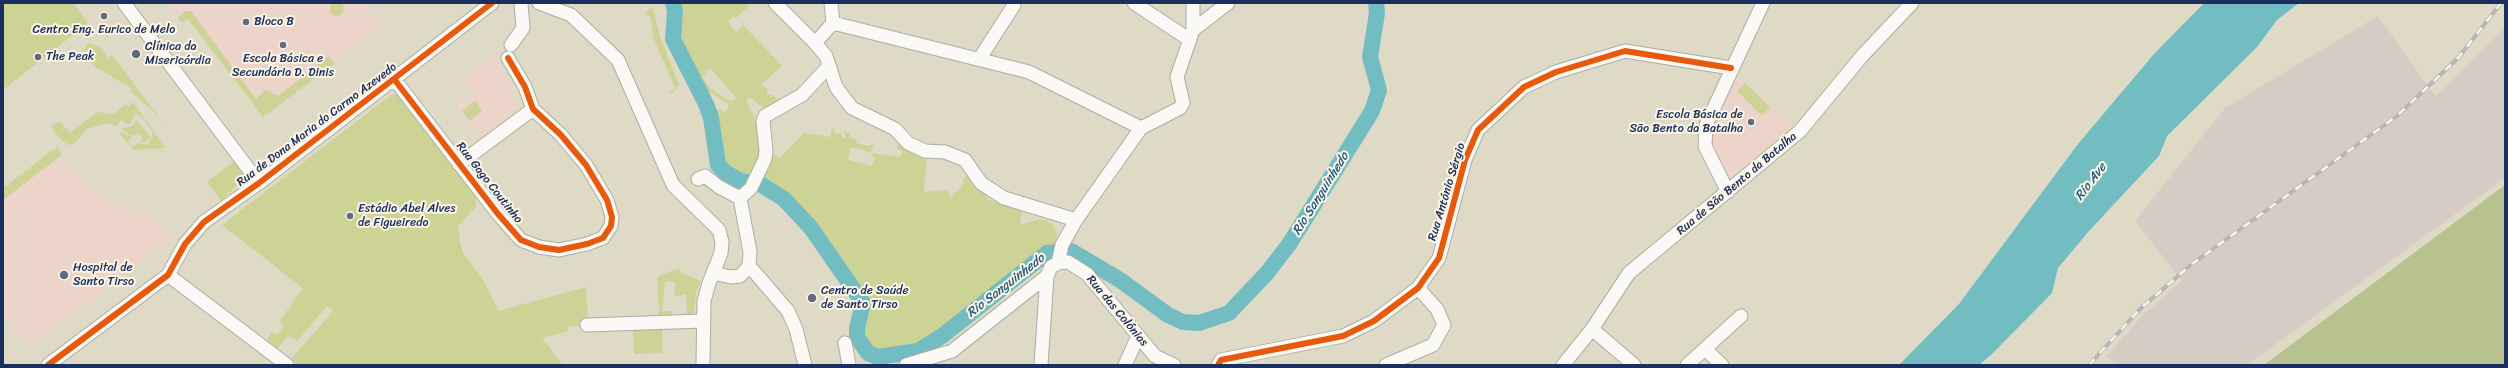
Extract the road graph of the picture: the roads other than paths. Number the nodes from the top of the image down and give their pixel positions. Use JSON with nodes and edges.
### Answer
{"nodes":[{"id":1,"x":124,"y":3,"type":"edge"},
{"id":2,"x":492,"y":3,"type":"edge"},
{"id":3,"x":521,"y":3,"type":"edge"},
{"id":4,"x":540,"y":3,"type":"edge"},
{"id":5,"x":775,"y":3,"type":"edge"},
{"id":6,"x":831,"y":3,"type":"edge"},
{"id":7,"x":1134,"y":3,"type":"edge"},
{"id":8,"x":1193,"y":3,"type":"edge"},
{"id":9,"x":1228,"y":3,"type":"edge"},
{"id":10,"x":1763,"y":3,"type":"edge"},
{"id":11,"x":1912,"y":3,"type":"edge"},
{"id":12,"x":1014,"y":5,"type":"dead end"},
{"id":13,"x":571,"y":9,"type":"edge"},
{"id":14,"x":833,"y":23,"type":"junction"},
{"id":15,"x":1192,"y":35,"type":"junction"},
{"id":16,"x":815,"y":43,"type":"junction"},
{"id":17,"x":511,"y":45,"type":"dead end"},
{"id":18,"x":508,"y":58,"type":"dead end"},
{"id":19,"x":980,"y":58,"type":"junction"},
{"id":20,"x":829,"y":66,"type":"junction"},
{"id":21,"x":1731,"y":68,"type":"junction"},
{"id":22,"x":394,"y":79,"type":"junction"},
{"id":23,"x":533,"y":109,"type":"junction"},
{"id":24,"x":1141,"y":128,"type":"junction"},
{"id":25,"x":459,"y":164,"type":"junction"},
{"id":26,"x":698,"y":179,"type":"dead end"},
{"id":27,"x":259,"y":183,"type":"junction"},
{"id":28,"x":1728,"y":192,"type":"junction"},
{"id":29,"x":740,"y":198,"type":"junction"},
{"id":30,"x":1076,"y":220,"type":"junction"},
{"id":31,"x":1060,"y":255,"type":"junction"},
{"id":32,"x":749,"y":266,"type":"junction"},
{"id":33,"x":713,"y":273,"type":"junction"},
{"id":34,"x":168,"y":275,"type":"junction"},
{"id":35,"x":1047,"y":276,"type":"junction"},
{"id":36,"x":1418,"y":288,"type":"junction"},
{"id":37,"x":1740,"y":316,"type":"dead end"},
{"id":38,"x":703,"y":322,"type":"junction"},
{"id":39,"x":587,"y":325,"type":"dead end"},
{"id":40,"x":1592,"y":329,"type":"junction"},
{"id":41,"x":1138,"y":336,"type":"junction"},
{"id":42,"x":845,"y":343,"type":"dead end"},
{"id":43,"x":1705,"y":349,"type":"junction"},
{"id":44,"x":48,"y":365,"type":"edge"},
{"id":45,"x":287,"y":365,"type":"edge"},
{"id":46,"x":703,"y":365,"type":"edge"},
{"id":47,"x":805,"y":365,"type":"edge"},
{"id":48,"x":849,"y":365,"type":"edge"},
{"id":49,"x":906,"y":365,"type":"edge"},
{"id":50,"x":1041,"y":365,"type":"edge"},
{"id":51,"x":1125,"y":365,"type":"edge"},
{"id":52,"x":1174,"y":365,"type":"edge"},
{"id":53,"x":1218,"y":365,"type":"edge"},
{"id":54,"x":1386,"y":365,"type":"edge"},
{"id":55,"x":1563,"y":365,"type":"edge"},
{"id":56,"x":1634,"y":365,"type":"edge"},
{"id":57,"x":1687,"y":365,"type":"edge"},
{"id":58,"x":1722,"y":365,"type":"edge"}],
"edges":[{"from":1,"to":27,"type":"street"},
{"from":2,"to":22,"type":"street","name":"Rua de Dona Maria do Carmo Azevedo"},
{"from":3,"to":17,"type":"street"},
{"from":4,"to":13,"type":"street"},
{"from":5,"to":16,"type":"street"},
{"from":6,"to":14,"type":"street"},
{"from":7,"to":15,"type":"street"},
{"from":8,"to":15,"type":"street"},
{"from":9,"to":15,"type":"street"},
{"from":10,"to":21,"type":"street"},
{"from":11,"to":28,"type":"street","name":"Rua de São Bento da Batalha"},
{"from":12,"to":19,"type":"street"},
{"from":13,"to":33,"type":"street"},
{"from":14,"to":16,"type":"street"},
{"from":14,"to":19,"type":"street"},
{"from":15,"to":24,"type":"street"},
{"from":16,"to":20,"type":"street"},
{"from":18,"to":23,"type":"street"},
{"from":19,"to":24,"type":"street"},
{"from":20,"to":29,"type":"street"},
{"from":20,"to":30,"type":"street"},
{"from":21,"to":28,"type":"street"},
{"from":21,"to":36,"type":"street","name":"Rua António Sérgio"},
{"from":22,"to":25,"type":"street","name":"Rua Gago Coutinho"},
{"from":22,"to":27,"type":"street","name":"Rua de Dona Maria do Carmo Azevedo"},
{"from":23,"to":25,"type":"street"},
{"from":23,"to":25,"type":"street","name":"Rua Gago Coutinho"},
{"from":24,"to":30,"type":"street"},
{"from":26,"to":29,"type":"street"},
{"from":27,"to":34,"type":"street","name":"Rua de Dona Maria do Carmo Azevedo"},
{"from":28,"to":40,"type":"street","name":"Rua de São Bento da Batalha"},
{"from":29,"to":32,"type":"street"},
{"from":30,"to":31,"type":"street"},
{"from":31,"to":35,"type":"street"},
{"from":31,"to":41,"type":"street","name":"Rua das Colónias"},
{"from":32,"to":33,"type":"street"},
{"from":32,"to":47,"type":"street"},
{"from":33,"to":38,"type":"street"},
{"from":34,"to":44,"type":"street"},
{"from":34,"to":45,"type":"street"},
{"from":35,"to":49,"type":"street"},
{"from":35,"to":50,"type":"street"},
{"from":36,"to":53,"type":"street","name":"Rua António Sérgio"},
{"from":36,"to":54,"type":"street"},
{"from":37,"to":43,"type":"street"},
{"from":38,"to":39,"type":"street"},
{"from":38,"to":46,"type":"street"},
{"from":40,"to":55,"type":"street","name":"Rua de São Bento da Batalha"},
{"from":40,"to":56,"type":"street"},
{"from":41,"to":51,"type":"street"},
{"from":41,"to":52,"type":"street","name":"Rua das Colónias"},
{"from":42,"to":48,"type":"street"},
{"from":43,"to":57,"type":"street"},
{"from":43,"to":58,"type":"street"}]}
